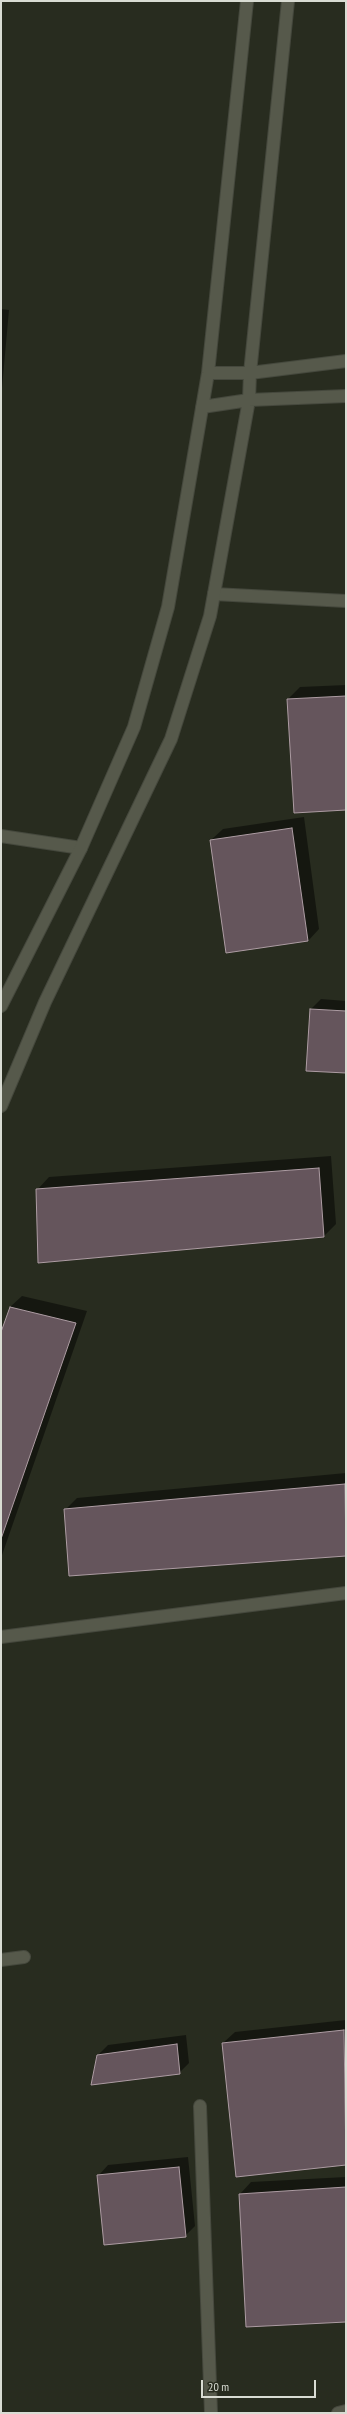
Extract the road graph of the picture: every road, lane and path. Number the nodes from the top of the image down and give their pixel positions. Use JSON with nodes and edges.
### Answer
{"nodes":[{"id":1,"x":247,"y":1,"type":"edge"},
{"id":2,"x":288,"y":1,"type":"edge"},
{"id":3,"x":346,"y":361,"type":"edge"},
{"id":4,"x":208,"y":372,"type":"junction"},
{"id":5,"x":250,"y":373,"type":"junction"},
{"id":6,"x":346,"y":396,"type":"edge"},
{"id":7,"x":249,"y":400,"type":"junction"},
{"id":8,"x":202,"y":406,"type":"junction"},
{"id":9,"x":214,"y":594,"type":"junction"},
{"id":10,"x":346,"y":602,"type":"edge"},
{"id":11,"x":1,"y":836,"type":"edge"},
{"id":12,"x":81,"y":848,"type":"junction"},
{"id":13,"x":1,"y":1006,"type":"edge"},
{"id":14,"x":1,"y":1106,"type":"edge"},
{"id":15,"x":346,"y":1593,"type":"edge"},
{"id":16,"x":1,"y":1637,"type":"edge"},
{"id":17,"x":24,"y":1957,"type":"dead end"},
{"id":18,"x":1,"y":1960,"type":"edge"},
{"id":19,"x":200,"y":2106,"type":"dead end"},
{"id":20,"x":346,"y":2411,"type":"edge"},
{"id":21,"x":212,"y":2413,"type":"edge"},
{"id":22,"x":338,"y":2413,"type":"edge"}],
"edges":[{"from":1,"to":4,"type":"main road"},
{"from":2,"to":5,"type":"main road"},
{"from":3,"to":5,"type":"main road"},
{"from":4,"to":5,"type":"main road"},
{"from":4,"to":8,"type":"main road"},
{"from":5,"to":7,"type":"main road"},
{"from":6,"to":7,"type":"main road"},
{"from":7,"to":8,"type":"main road"},
{"from":7,"to":9,"type":"main road"},
{"from":8,"to":12,"type":"main road"},
{"from":9,"to":10,"type":"main road"},
{"from":9,"to":14,"type":"main road"},
{"from":11,"to":12,"type":"main road"},
{"from":12,"to":13,"type":"main road"},
{"from":15,"to":16,"type":"main road"},
{"from":17,"to":18,"type":"main road"},
{"from":19,"to":21,"type":"main road"},
{"from":20,"to":22,"type":"main road"}]}
